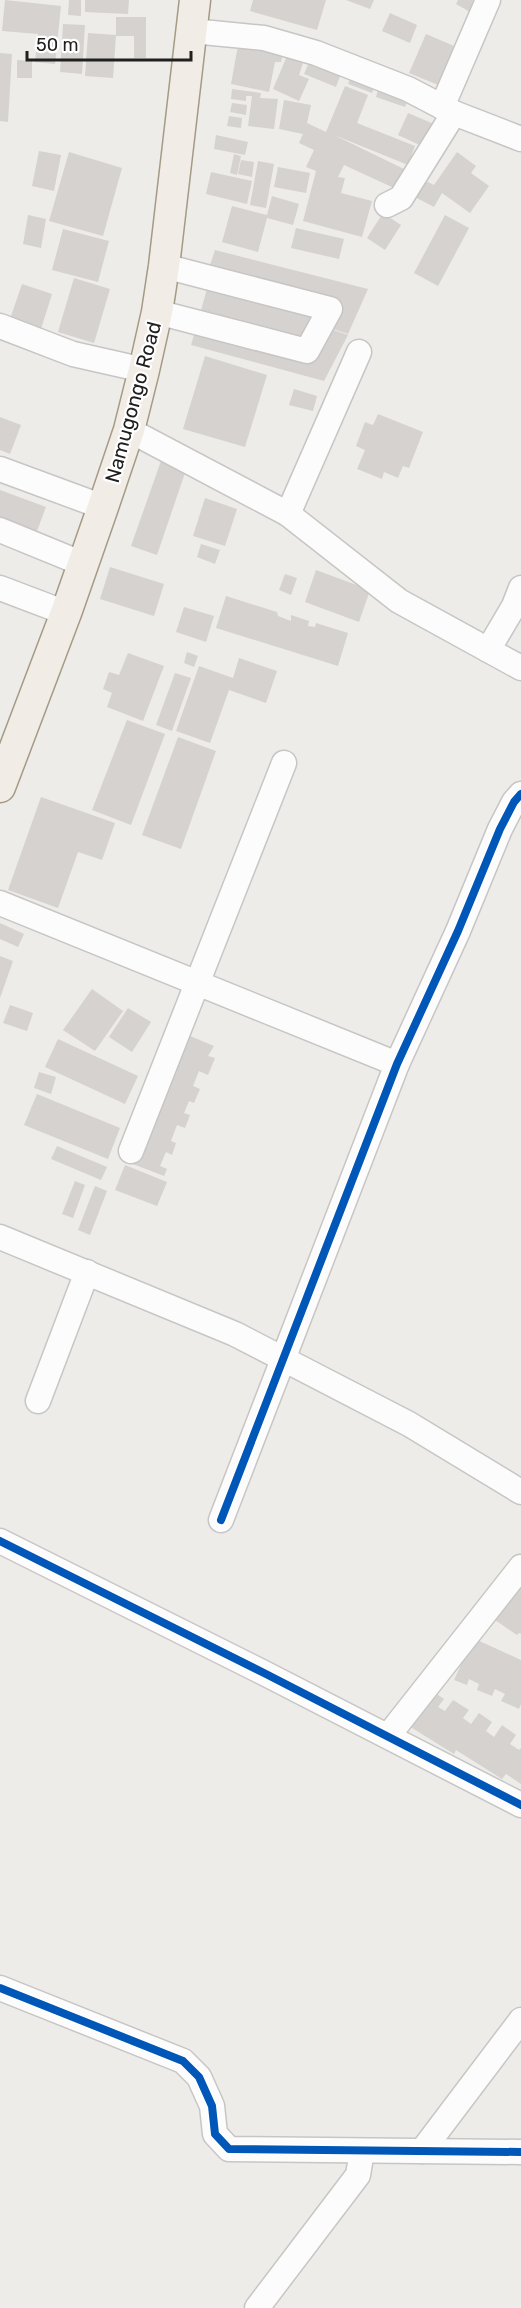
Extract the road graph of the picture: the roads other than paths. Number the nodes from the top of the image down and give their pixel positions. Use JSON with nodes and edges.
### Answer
{"nodes":[{"id":1,"x":195,"y":0,"type":"edge"},
{"id":2,"x":488,"y":0,"type":"edge"},
{"id":3,"x":192,"y":30,"type":"junction"},
{"id":4,"x":448,"y":110,"type":"junction"},
{"id":5,"x":521,"y":139,"type":"edge"},
{"id":6,"x":387,"y":205,"type":"dead end"},
{"id":7,"x":164,"y":266,"type":"junction"},
{"id":8,"x":157,"y":312,"type":"junction"},
{"id":9,"x":0,"y":326,"type":"edge"},
{"id":10,"x":359,"y":352,"type":"dead end"},
{"id":11,"x":144,"y":370,"type":"junction"},
{"id":12,"x":129,"y":430,"type":"junction"},
{"id":13,"x":0,"y":469,"type":"edge"},
{"id":14,"x":104,"y":507,"type":"junction"},
{"id":15,"x":288,"y":514,"type":"junction"},
{"id":16,"x":0,"y":530,"type":"edge"},
{"id":17,"x":83,"y":564,"type":"junction"},
{"id":18,"x":0,"y":588,"type":"edge"},
{"id":19,"x":521,"y":588,"type":"edge"},
{"id":20,"x":66,"y":613,"type":"junction"},
{"id":21,"x":488,"y":650,"type":"junction"},
{"id":22,"x":521,"y":668,"type":"edge"},
{"id":23,"x":284,"y":763,"type":"dead end"},
{"id":24,"x":0,"y":787,"type":"edge"},
{"id":25,"x":521,"y":794,"type":"edge"},
{"id":26,"x":0,"y":903,"type":"edge"},
{"id":27,"x":196,"y":982,"type":"junction"},
{"id":28,"x":397,"y":1064,"type":"junction"},
{"id":29,"x":131,"y":1151,"type":"dead end"},
{"id":30,"x":0,"y":1237,"type":"edge"},
{"id":31,"x":87,"y":1272,"type":"junction"},
{"id":32,"x":284,"y":1359,"type":"junction"},
{"id":33,"x":38,"y":1401,"type":"dead end"},
{"id":34,"x":521,"y":1492,"type":"edge"},
{"id":35,"x":221,"y":1520,"type":"dead end"},
{"id":36,"x":0,"y":1541,"type":"edge"},
{"id":37,"x":521,"y":1566,"type":"edge"},
{"id":38,"x":388,"y":1736,"type":"junction"},
{"id":39,"x":521,"y":1805,"type":"edge"},
{"id":40,"x":0,"y":1988,"type":"edge"},
{"id":41,"x":521,"y":2020,"type":"edge"},
{"id":42,"x":362,"y":2151,"type":"junction"},
{"id":43,"x":422,"y":2151,"type":"junction"},
{"id":44,"x":521,"y":2152,"type":"edge"},
{"id":45,"x":257,"y":2308,"type":"edge"}],
"edges":[{"from":1,"to":3,"type":"main road","name":"Namugongo Road"},
{"from":2,"to":4,"type":"street"},
{"from":3,"to":4,"type":"street"},
{"from":3,"to":7,"type":"main road","name":"Namugongo Road"},
{"from":4,"to":5,"type":"street"},
{"from":4,"to":6,"type":"street"},
{"from":7,"to":8,"type":"main road","name":"Namugongo Road"},
{"from":7,"to":8,"type":"street"},
{"from":8,"to":11,"type":"main road","name":"Namugongo Road"},
{"from":9,"to":11,"type":"street"},
{"from":10,"to":15,"type":"street"},
{"from":11,"to":12,"type":"main road","name":"Namugongo Road"},
{"from":12,"to":14,"type":"main road","name":"Namugongo Road"},
{"from":12,"to":15,"type":"street"},
{"from":13,"to":14,"type":"street"},
{"from":14,"to":17,"type":"main road","name":"Namugongo Road"},
{"from":15,"to":21,"type":"street"},
{"from":16,"to":17,"type":"street"},
{"from":17,"to":20,"type":"main road","name":"Namugongo Road"},
{"from":18,"to":20,"type":"street"},
{"from":19,"to":21,"type":"street"},
{"from":20,"to":24,"type":"main road","name":"Namugongo Road"},
{"from":21,"to":22,"type":"street"},
{"from":23,"to":27,"type":"street"},
{"from":25,"to":28,"type":"street"},
{"from":26,"to":27,"type":"street"},
{"from":27,"to":28,"type":"street"},
{"from":27,"to":29,"type":"street"},
{"from":28,"to":32,"type":"street"},
{"from":30,"to":31,"type":"street"},
{"from":31,"to":32,"type":"street"},
{"from":31,"to":33,"type":"street"},
{"from":32,"to":34,"type":"street"},
{"from":32,"to":35,"type":"street"},
{"from":36,"to":38,"type":"street"},
{"from":37,"to":38,"type":"street"},
{"from":38,"to":39,"type":"street"},
{"from":40,"to":42,"type":"street"},
{"from":41,"to":43,"type":"street"},
{"from":42,"to":43,"type":"street"},
{"from":42,"to":45,"type":"street"},
{"from":43,"to":44,"type":"street"}]}
